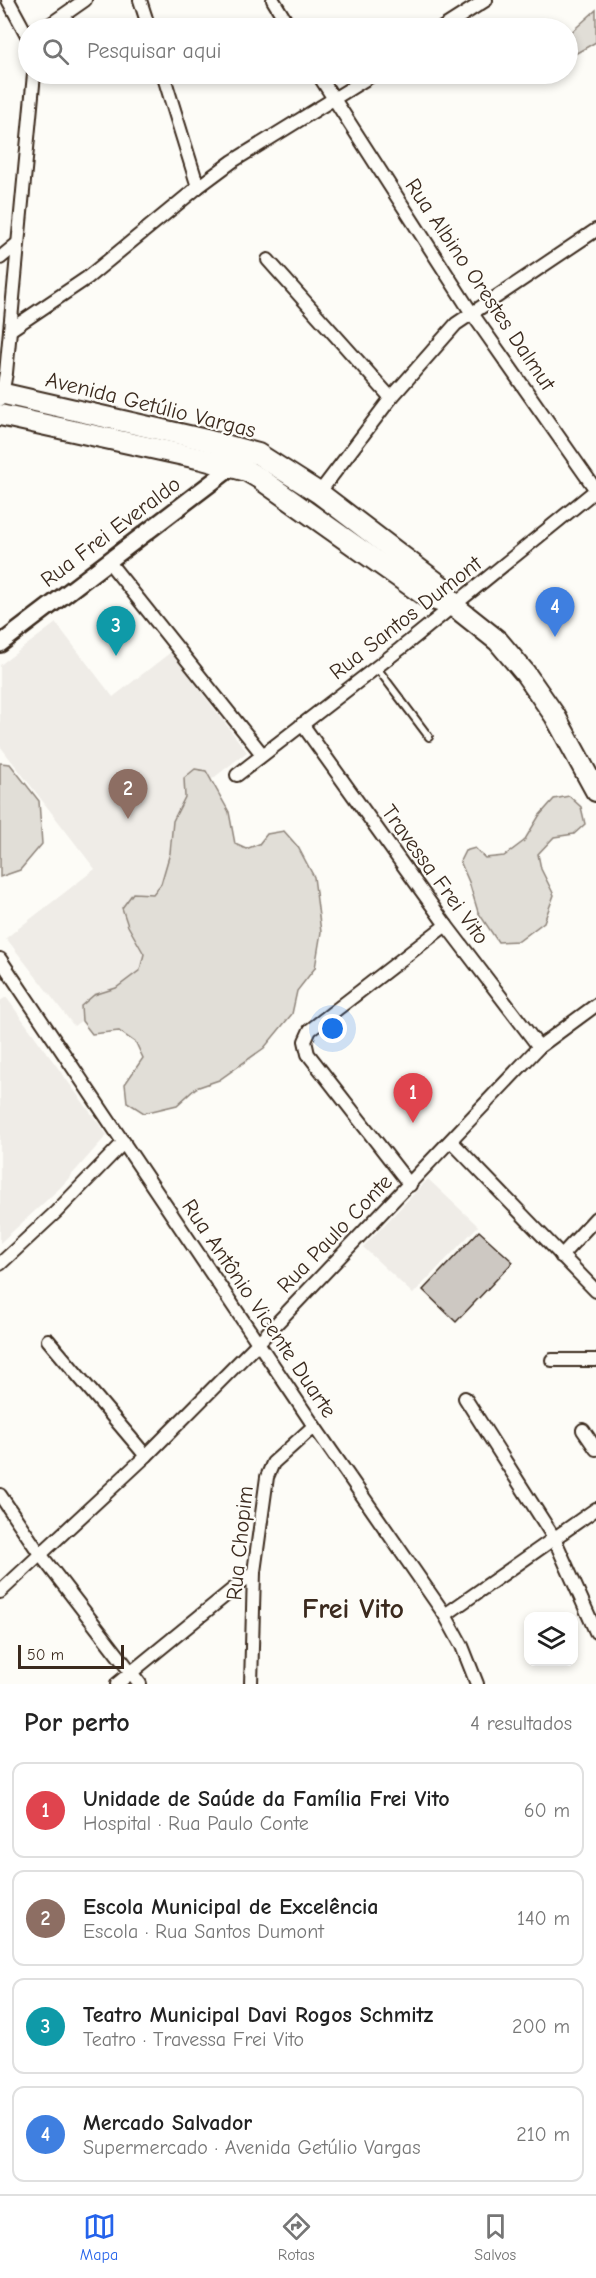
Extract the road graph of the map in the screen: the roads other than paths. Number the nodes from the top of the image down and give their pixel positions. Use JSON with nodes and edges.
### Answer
{"nodes":[{"id":1,"x":8,"y":0,"type":"edge"},
{"id":2,"x":85,"y":0,"type":"edge"},
{"id":3,"x":140,"y":0,"type":"edge"},
{"id":4,"x":273,"y":0,"type":"edge"},
{"id":5,"x":478,"y":2,"type":"edge"},
{"id":6,"x":18,"y":18,"type":"edge"},
{"id":7,"x":59,"y":18,"type":"edge"},
{"id":8,"x":146,"y":18,"type":"edge"},
{"id":9,"x":285,"y":18,"type":"edge"},
{"id":10,"x":456,"y":18,"type":"edge"},
{"id":11,"x":33,"y":84,"type":"edge"},
{"id":12,"x":166,"y":84,"type":"edge"},
{"id":13,"x":324,"y":84,"type":"edge"},
{"id":14,"x":359,"y":84,"type":"edge"},
{"id":15,"x":334,"y":100,"type":"junction"},
{"id":16,"x":198,"y":187,"type":"junction"},
{"id":17,"x":596,"y":230,"type":"edge"},
{"id":18,"x":17,"y":244,"type":"junction"},
{"id":19,"x":0,"y":258,"type":"edge"},
{"id":20,"x":268,"y":260,"type":"dead end"},
{"id":21,"x":471,"y":312,"type":"junction"},
{"id":22,"x":10,"y":330,"type":"junction"},
{"id":23,"x":1,"y":398,"type":"edge"},
{"id":24,"x":391,"y":398,"type":"junction"},
{"id":25,"x":0,"y":415,"type":"edge"},
{"id":26,"x":241,"y":449,"type":"junction"},
{"id":27,"x":232,"y":467,"type":"junction"},
{"id":28,"x":596,"y":490,"type":"edge"},
{"id":29,"x":319,"y":493,"type":"junction"},
{"id":30,"x":108,"y":561,"type":"junction"},
{"id":31,"x":454,"y":606,"type":"junction"},
{"id":32,"x":0,"y":644,"type":"edge"},
{"id":33,"x":376,"y":668,"type":"junction"},
{"id":34,"x":302,"y":724,"type":"junction"},
{"id":35,"x":429,"y":737,"type":"dead end"},
{"id":36,"x":262,"y":754,"type":"junction"},
{"id":37,"x":237,"y":775,"type":"dead end"},
{"id":38,"x":596,"y":791,"type":"edge"},
{"id":39,"x":446,"y":926,"type":"junction"},
{"id":40,"x":0,"y":959,"type":"edge"},
{"id":41,"x":4,"y":973,"type":"edge"},
{"id":42,"x":596,"y":1005,"type":"edge"},
{"id":43,"x":539,"y":1047,"type":"junction"},
{"id":44,"x":451,"y":1141,"type":"junction"},
{"id":45,"x":124,"y":1142,"type":"junction"},
{"id":46,"x":410,"y":1185,"type":"junction"},
{"id":47,"x":596,"y":1218,"type":"edge"},
{"id":48,"x":561,"y":1257,"type":"junction"},
{"id":49,"x":0,"y":1264,"type":"edge"},
{"id":50,"x":596,"y":1291,"type":"edge"},
{"id":51,"x":48,"y":1340,"type":"dead end"},
{"id":52,"x":258,"y":1343,"type":"junction"},
{"id":53,"x":552,"y":1360,"type":"dead end"},
{"id":54,"x":596,"y":1360,"type":"edge"},
{"id":55,"x":465,"y":1398,"type":"dead end"},
{"id":56,"x":314,"y":1426,"type":"junction"},
{"id":57,"x":582,"y":1430,"type":"dead end"},
{"id":58,"x":596,"y":1449,"type":"edge"},
{"id":59,"x":146,"y":1455,"type":"junction"},
{"id":60,"x":0,"y":1495,"type":"edge"},
{"id":61,"x":596,"y":1509,"type":"edge"},
{"id":62,"x":554,"y":1538,"type":"junction"},
{"id":63,"x":40,"y":1554,"type":"junction"},
{"id":64,"x":254,"y":1572,"type":"junction"},
{"id":65,"x":0,"y":1592,"type":"edge"},
{"id":66,"x":445,"y":1615,"type":"junction"},
{"id":67,"x":596,"y":1632,"type":"edge"},
{"id":68,"x":131,"y":1672,"type":"junction"},
{"id":69,"x":117,"y":1684,"type":"edge"},
{"id":70,"x":140,"y":1684,"type":"edge"},
{"id":71,"x":251,"y":1684,"type":"edge"},
{"id":72,"x":477,"y":1684,"type":"edge"}],
"edges":[{"from":1,"to":6,"type":"street"},
{"from":2,"to":7,"type":"street"},
{"from":3,"to":8,"type":"street"},
{"from":4,"to":9,"type":"street"},
{"from":5,"to":10,"type":"street"},
{"from":11,"to":18,"type":"street"},
{"from":12,"to":16,"type":"street"},
{"from":13,"to":15,"type":"street","name":"Rua Albino Orestes Dalmut"},
{"from":14,"to":15,"type":"street"},
{"from":15,"to":16,"type":"street"},
{"from":15,"to":21,"type":"street","name":"Rua Albino Orestes Dalmut"},
{"from":16,"to":22,"type":"street"},
{"from":17,"to":21,"type":"street"},
{"from":18,"to":19,"type":"street"},
{"from":18,"to":22,"type":"street"},
{"from":20,"to":24,"type":"street"},
{"from":21,"to":24,"type":"street"},
{"from":21,"to":28,"type":"street","name":"Rua Albino Orestes Dalmut"},
{"from":22,"to":23,"type":"street"},
{"from":23,"to":26,"type":"main road","name":"Avenida Getúlio Vargas"},
{"from":24,"to":29,"type":"street"},
{"from":25,"to":27,"type":"main road","name":"Avenida Getúlio Vargas"},
{"from":26,"to":27,"type":"street","name":"Rua Frei Everaldo"},
{"from":26,"to":29,"type":"main road","name":"Avenida Getúlio Vargas"},
{"from":27,"to":30,"type":"street","name":"Rua Frei Everaldo"},
{"from":27,"to":31,"type":"main road","name":"Avenida Getúlio Vargas"},
{"from":28,"to":31,"type":"street","name":"Rua Santos Dumont"},
{"from":29,"to":31,"type":"main road","name":"Avenida Getúlio Vargas"},
{"from":30,"to":32,"type":"street","name":"Rua Frei Everaldo"},
{"from":30,"to":36,"type":"street"},
{"from":31,"to":33,"type":"street","name":"Rua Santos Dumont"},
{"from":31,"to":38,"type":"main road","name":"Avenida Getúlio Vargas"},
{"from":33,"to":34,"type":"street","name":"Rua Santos Dumont"},
{"from":33,"to":35,"type":"lane"},
{"from":34,"to":36,"type":"street","name":"Rua Santos Dumont"},
{"from":34,"to":39,"type":"street","name":"Travessa Frei Vito"},
{"from":36,"to":37,"type":"street","name":"Rua Santos Dumont"},
{"from":39,"to":43,"type":"street","name":"Travessa Frei Vito"},
{"from":39,"to":46,"type":"street"},
{"from":40,"to":41,"type":"street","name":"Rua Antônio Vicente Duarte"},
{"from":41,"to":45,"type":"street","name":"Rua Antônio Vicente Duarte"},
{"from":42,"to":43,"type":"street","name":"Rua Paulo Conte"},
{"from":43,"to":44,"type":"street","name":"Rua Paulo Conte"},
{"from":44,"to":46,"type":"street","name":"Rua Paulo Conte"},
{"from":44,"to":48,"type":"street"},
{"from":45,"to":49,"type":"street"},
{"from":45,"to":52,"type":"street","name":"Rua Antônio Vicente Duarte"},
{"from":46,"to":52,"type":"street","name":"Rua Paulo Conte"},
{"from":47,"to":48,"type":"street"},
{"from":48,"to":50,"type":"street"},
{"from":51,"to":59,"type":"street"},
{"from":52,"to":56,"type":"street","name":"Rua Antônio Vicente Duarte"},
{"from":52,"to":59,"type":"street","name":"Rua Paulo Conte"},
{"from":53,"to":54,"type":"street"},
{"from":55,"to":62,"type":"street"},
{"from":56,"to":64,"type":"street","name":"Rua Chopim"},
{"from":56,"to":66,"type":"street","name":"Rua Antônio Vicente Duarte"},
{"from":57,"to":58,"type":"street"},
{"from":59,"to":63,"type":"street","name":"Rua Paulo Conte"},
{"from":60,"to":63,"type":"street"},
{"from":61,"to":62,"type":"street"},
{"from":62,"to":66,"type":"street"},
{"from":62,"to":67,"type":"street"},
{"from":63,"to":65,"type":"street","name":"Rua Paulo Conte"},
{"from":63,"to":68,"type":"street"},
{"from":64,"to":68,"type":"street"},
{"from":64,"to":71,"type":"street","name":"Rua Chopim"},
{"from":66,"to":72,"type":"street","name":"Rua Antônio Vicente Duarte"},
{"from":68,"to":69,"type":"street"},
{"from":68,"to":70,"type":"street"}]}
